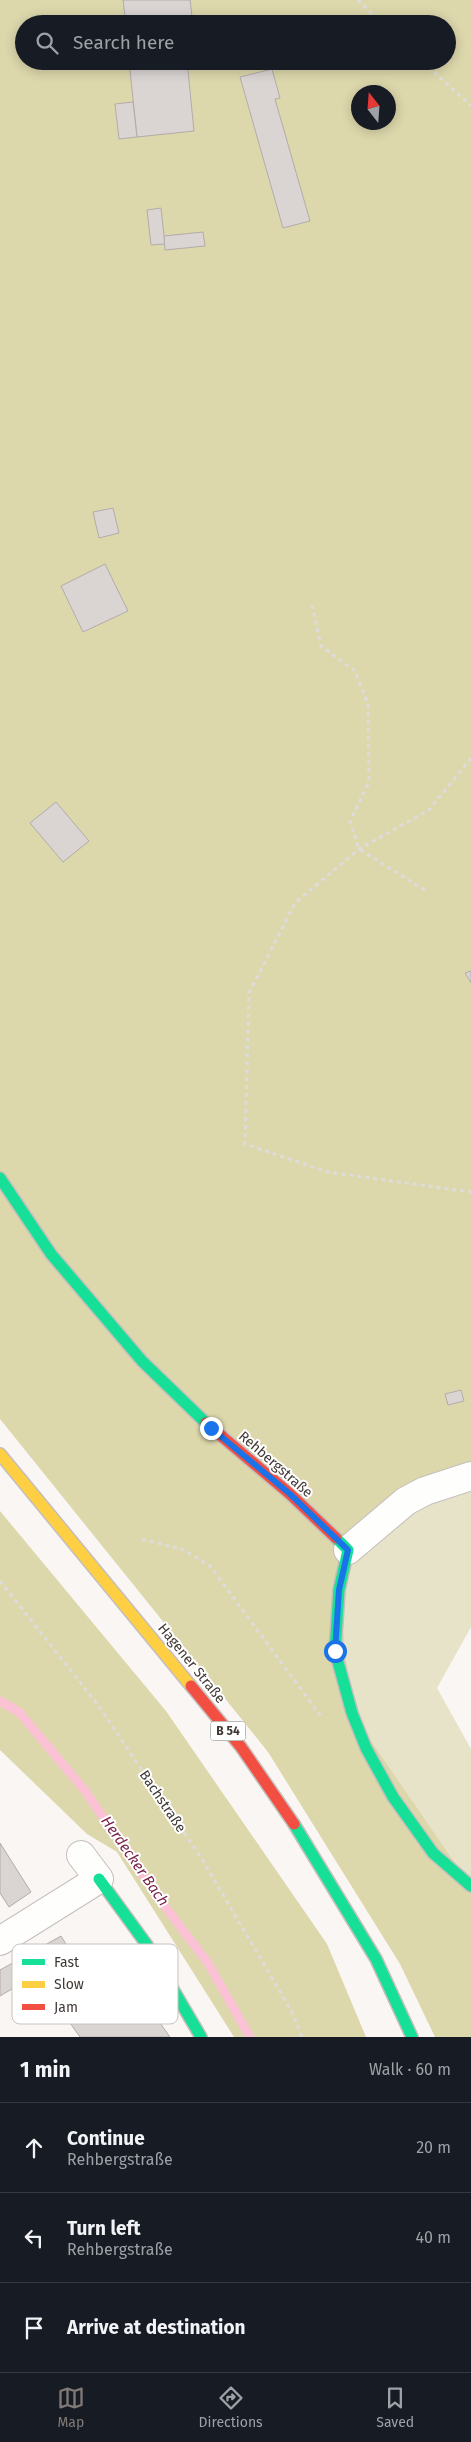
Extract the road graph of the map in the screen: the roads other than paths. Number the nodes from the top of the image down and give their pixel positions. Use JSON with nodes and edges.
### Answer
{"nodes":[{"id":1,"x":0,"y":1178,"type":"edge"},
{"id":2,"x":0,"y":1454,"type":"edge"},
{"id":3,"x":471,"y":1476,"type":"edge"},
{"id":4,"x":348,"y":1550,"type":"junction"},
{"id":5,"x":82,"y":1856,"type":"dead end"},
{"id":6,"x":99,"y":1879,"type":"junction"},
{"id":7,"x":471,"y":1886,"type":"edge"},
{"id":8,"x":0,"y":1941,"type":"edge"},
{"id":9,"x":146,"y":1944,"type":"edge"},
{"id":10,"x":178,"y":1998,"type":"edge"},
{"id":11,"x":201,"y":2037,"type":"edge"},
{"id":12,"x":412,"y":2037,"type":"edge"}],
"edges":[{"from":1,"to":4,"type":"street","name":"Rehbergstraße"},
{"from":2,"to":12,"type":"street","name":"Hagener Straße","number":"B 54"},
{"from":3,"to":4,"type":"street"},
{"from":4,"to":7,"type":"street"},
{"from":5,"to":6,"type":"street"},
{"from":6,"to":8,"type":"street"},
{"from":6,"to":9,"type":"street"},
{"from":10,"to":11,"type":"street"}]}
